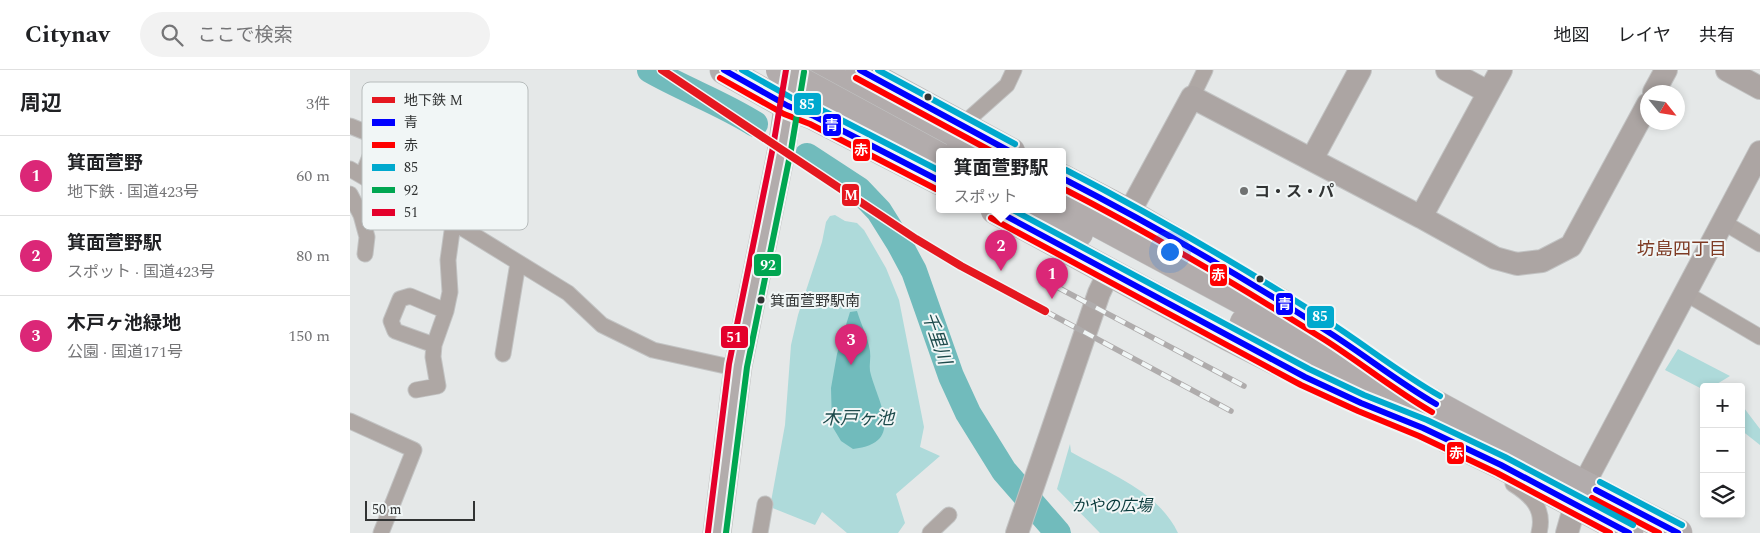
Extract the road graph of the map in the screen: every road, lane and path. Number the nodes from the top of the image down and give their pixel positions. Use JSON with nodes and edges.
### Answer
{"nodes":[{"id":1,"x":724,"y":70,"type":"edge"},
{"id":2,"x":780,"y":70,"type":"edge"},
{"id":3,"x":796,"y":70,"type":"edge"},
{"id":4,"x":816,"y":70,"type":"edge"},
{"id":5,"x":860,"y":70,"type":"edge"},
{"id":6,"x":1014,"y":70,"type":"edge"},
{"id":7,"x":1205,"y":70,"type":"edge"},
{"id":8,"x":1360,"y":70,"type":"edge"},
{"id":9,"x":1447,"y":70,"type":"edge"},
{"id":10,"x":1501,"y":70,"type":"edge"},
{"id":11,"x":1666,"y":70,"type":"edge"},
{"id":12,"x":1727,"y":70,"type":"edge"},
{"id":13,"x":1658,"y":85,"type":"edge"},
{"id":14,"x":1760,"y":88,"type":"edge"},
{"id":15,"x":1488,"y":92,"type":"junction"},
{"id":16,"x":1192,"y":97,"type":"junction"},
{"id":17,"x":788,"y":106,"type":"junction"},
{"id":18,"x":1640,"y":119,"type":"edge"},
{"id":19,"x":350,"y":126,"type":"edge"},
{"id":20,"x":362,"y":131,"type":"edge"},
{"id":21,"x":954,"y":145,"type":"edge"},
{"id":22,"x":978,"y":148,"type":"edge"},
{"id":23,"x":1760,"y":152,"type":"edge"},
{"id":24,"x":1312,"y":159,"type":"junction"},
{"id":25,"x":936,"y":179,"type":"edge"},
{"id":26,"x":1066,"y":180,"type":"edge"},
{"id":27,"x":350,"y":194,"type":"edge"},
{"id":28,"x":1066,"y":206,"type":"edge"},
{"id":29,"x":1001,"y":213,"type":"edge"},
{"id":30,"x":1042,"y":213,"type":"edge"},
{"id":31,"x":1129,"y":213,"type":"junction"},
{"id":32,"x":1422,"y":217,"type":"junction"},
{"id":33,"x":362,"y":218,"type":"edge"},
{"id":34,"x":1723,"y":222,"type":"junction"},
{"id":35,"x":365,"y":230,"type":"edge"},
{"id":36,"x":452,"y":230,"type":"edge"},
{"id":37,"x":463,"y":230,"type":"edge"},
{"id":38,"x":1760,"y":244,"type":"edge"},
{"id":39,"x":365,"y":254,"type":"dead end"},
{"id":40,"x":518,"y":263,"type":"junction"},
{"id":41,"x":1109,"y":272,"type":"junction"},
{"id":42,"x":1685,"y":293,"type":"junction"},
{"id":43,"x":446,"y":311,"type":"junction"},
{"id":44,"x":1760,"y":337,"type":"edge"},
{"id":45,"x":434,"y":344,"type":"junction"},
{"id":46,"x":503,"y":354,"type":"dead end"},
{"id":47,"x":738,"y":366,"type":"junction"},
{"id":48,"x":416,"y":390,"type":"dead end"},
{"id":49,"x":1415,"y":393,"type":"junction"},
{"id":50,"x":350,"y":421,"type":"edge"},
{"id":51,"x":1447,"y":439,"type":"junction"},
{"id":52,"x":1579,"y":494,"type":"junction"},
{"id":53,"x":765,"y":504,"type":"dead end"},
{"id":54,"x":949,"y":514,"type":"dead end"},
{"id":55,"x":1019,"y":529,"type":"edge"},
{"id":56,"x":936,"y":531,"type":"edge"},
{"id":57,"x":385,"y":532,"type":"edge"},
{"id":58,"x":717,"y":533,"type":"edge"},
{"id":59,"x":760,"y":533,"type":"edge"},
{"id":60,"x":1539,"y":533,"type":"edge"},
{"id":61,"x":1552,"y":533,"type":"edge"},
{"id":62,"x":1567,"y":533,"type":"edge"},
{"id":63,"x":1629,"y":533,"type":"edge"},
{"id":64,"x":1678,"y":533,"type":"edge"}],
"edges":[{"from":1,"to":17,"type":"highway"},
{"from":2,"to":21,"type":"highway","bridge":true},
{"from":3,"to":17,"type":"highway"},
{"from":4,"to":21,"type":"highway"},
{"from":5,"to":21,"type":"highway"},
{"from":6,"to":21,"type":"street"},
{"from":7,"to":16,"type":"street"},
{"from":8,"to":24,"type":"street"},
{"from":9,"to":15,"type":"street"},
{"from":10,"to":15,"type":"street"},
{"from":11,"to":13,"type":"street"},
{"from":12,"to":14,"type":"street"},
{"from":15,"to":32,"type":"street"},
{"from":16,"to":24,"type":"street"},
{"from":16,"to":31,"type":"street"},
{"from":17,"to":25,"type":"highway"},
{"from":17,"to":47,"type":"highway"},
{"from":18,"to":32,"type":"street"},
{"from":19,"to":20,"type":"street"},
{"from":21,"to":22,"type":"highway"},
{"from":23,"to":34,"type":"street"},
{"from":24,"to":32,"type":"street"},
{"from":26,"to":31,"type":"highway"},
{"from":27,"to":33,"type":"street"},
{"from":28,"to":49,"type":"highway"},
{"from":29,"to":41,"type":"highway"},
{"from":30,"to":51,"type":"highway"},
{"from":31,"to":49,"type":"highway"},
{"from":34,"to":38,"type":"street"},
{"from":34,"to":42,"type":"street"},
{"from":35,"to":39,"type":"street"},
{"from":36,"to":43,"type":"street"},
{"from":37,"to":40,"type":"street"},
{"from":40,"to":46,"type":"street"},
{"from":40,"to":47,"type":"street"},
{"from":41,"to":51,"type":"highway"},
{"from":41,"to":55,"type":"street"},
{"from":42,"to":44,"type":"street"},
{"from":42,"to":52,"type":"street"},
{"from":43,"to":45,"type":"street"},
{"from":43,"to":45,"type":"street"},
{"from":45,"to":48,"type":"street"},
{"from":47,"to":58,"type":"highway"},
{"from":49,"to":52,"type":"highway"},
{"from":50,"to":57,"type":"street"},
{"from":51,"to":52,"type":"highway"},
{"from":51,"to":60,"type":"street"},
{"from":52,"to":61,"type":"street"},
{"from":52,"to":62,"type":"street"},
{"from":52,"to":63,"type":"highway"},
{"from":52,"to":64,"type":"highway"},
{"from":53,"to":59,"type":"street"},
{"from":54,"to":56,"type":"street"}]}
